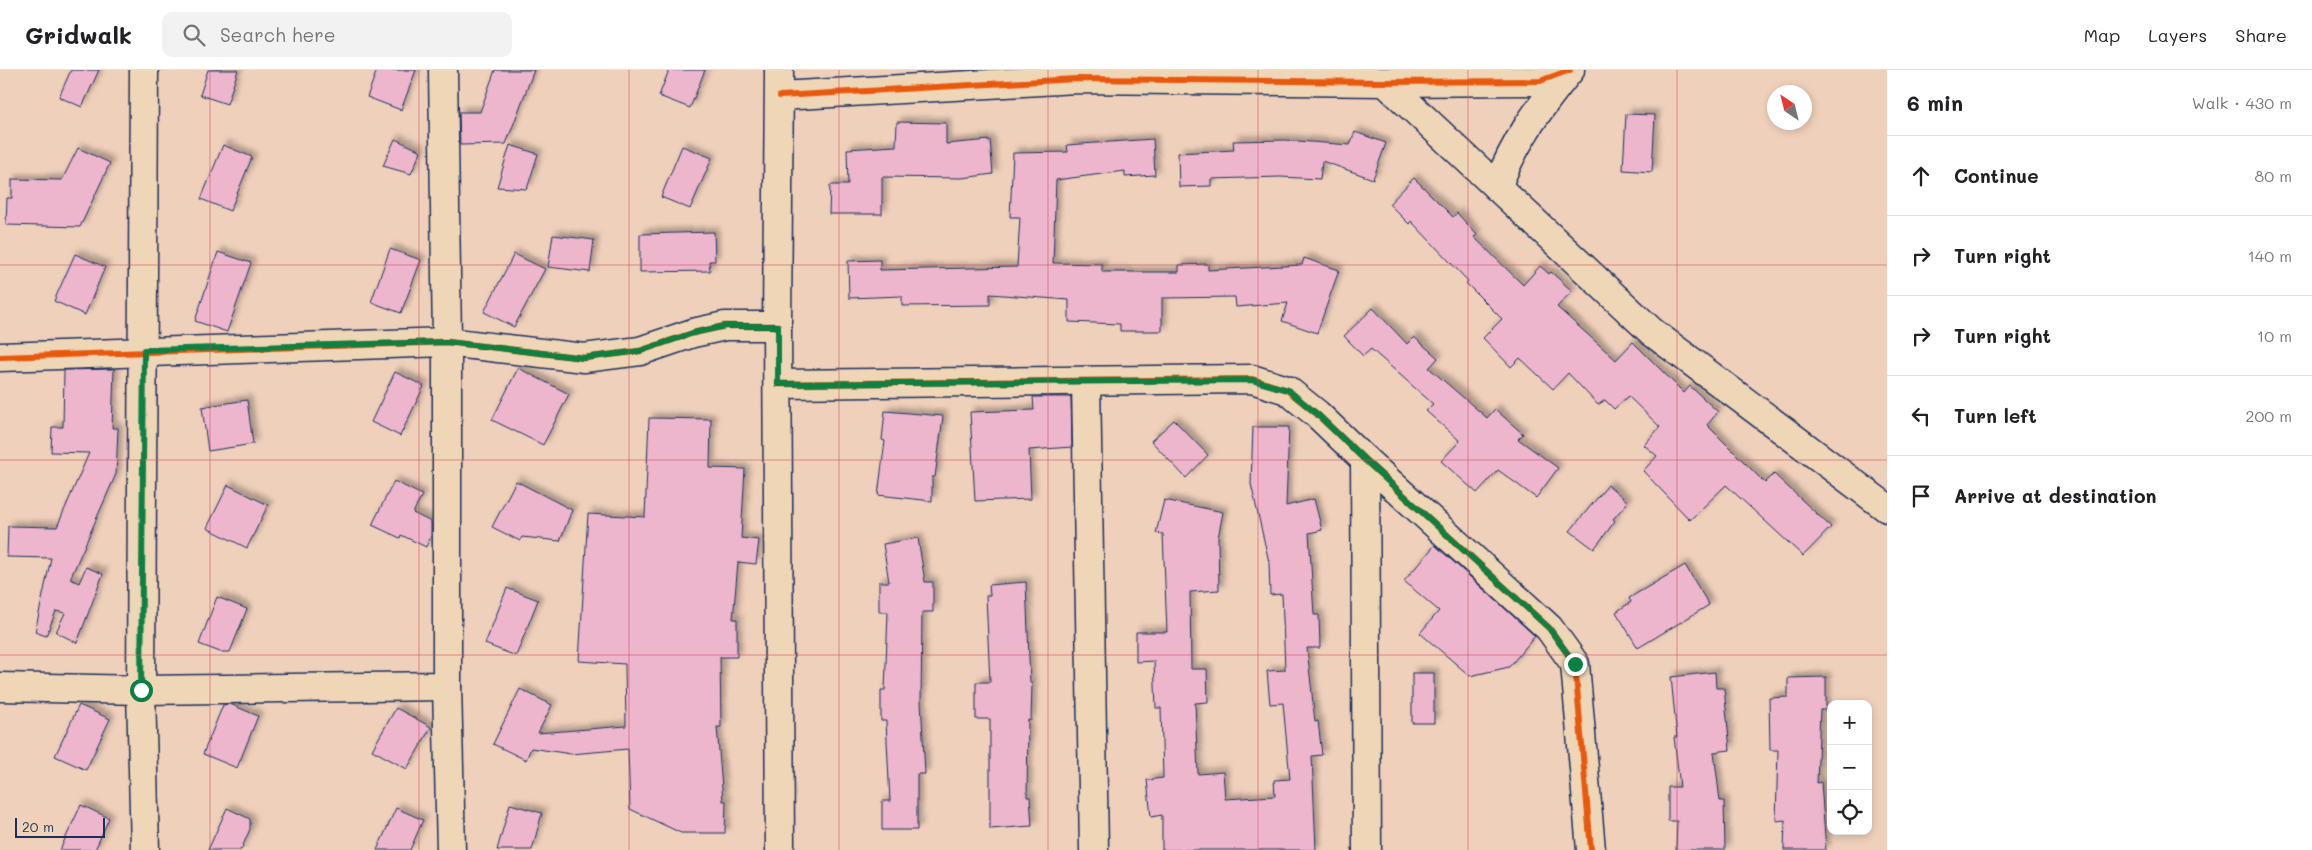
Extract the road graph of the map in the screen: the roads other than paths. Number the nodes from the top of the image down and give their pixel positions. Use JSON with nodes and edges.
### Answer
{"nodes":[{"id":1,"x":144,"y":70,"type":"edge"},
{"id":2,"x":443,"y":70,"type":"edge"},
{"id":3,"x":1569,"y":71,"type":"edge"},
{"id":4,"x":1077,"y":74,"type":"edge"},
{"id":5,"x":1385,"y":82,"type":"junction"},
{"id":6,"x":779,"y":83,"type":"edge"},
{"id":7,"x":1497,"y":187,"type":"junction"},
{"id":8,"x":778,"y":326,"type":"junction"},
{"id":9,"x":447,"y":342,"type":"junction"},
{"id":10,"x":144,"y":350,"type":"junction"},
{"id":11,"x":0,"y":357,"type":"edge"},
{"id":12,"x":1086,"y":381,"type":"junction"},
{"id":13,"x":778,"y":384,"type":"junction"},
{"id":14,"x":1365,"y":460,"type":"junction"},
{"id":15,"x":1887,"y":508,"type":"edge"},
{"id":16,"x":447,"y":686,"type":"junction"},
{"id":17,"x":0,"y":687,"type":"edge"},
{"id":18,"x":141,"y":690,"type":"junction"},
{"id":19,"x":145,"y":850,"type":"edge"},
{"id":20,"x":451,"y":850,"type":"edge"},
{"id":21,"x":780,"y":850,"type":"edge"},
{"id":22,"x":1094,"y":850,"type":"edge"},
{"id":23,"x":1367,"y":850,"type":"edge"},
{"id":24,"x":1591,"y":850,"type":"edge"}],
"edges":[{"from":1,"to":10,"type":"street"},
{"from":2,"to":9,"type":"street"},
{"from":3,"to":5,"type":"street"},
{"from":3,"to":7,"type":"street"},
{"from":4,"to":5,"type":"street"},
{"from":4,"to":6,"type":"street"},
{"from":5,"to":7,"type":"street"},
{"from":6,"to":8,"type":"street"},
{"from":7,"to":15,"type":"street"},
{"from":8,"to":9,"type":"street"},
{"from":8,"to":13,"type":"street"},
{"from":9,"to":10,"type":"street"},
{"from":9,"to":16,"type":"street"},
{"from":10,"to":11,"type":"street"},
{"from":10,"to":18,"type":"street"},
{"from":12,"to":13,"type":"street"},
{"from":12,"to":14,"type":"street"},
{"from":12,"to":22,"type":"street"},
{"from":13,"to":21,"type":"street"},
{"from":14,"to":23,"type":"street"},
{"from":14,"to":24,"type":"street"},
{"from":16,"to":18,"type":"street"},
{"from":16,"to":20,"type":"street"},
{"from":17,"to":18,"type":"street"},
{"from":18,"to":19,"type":"street"}]}
